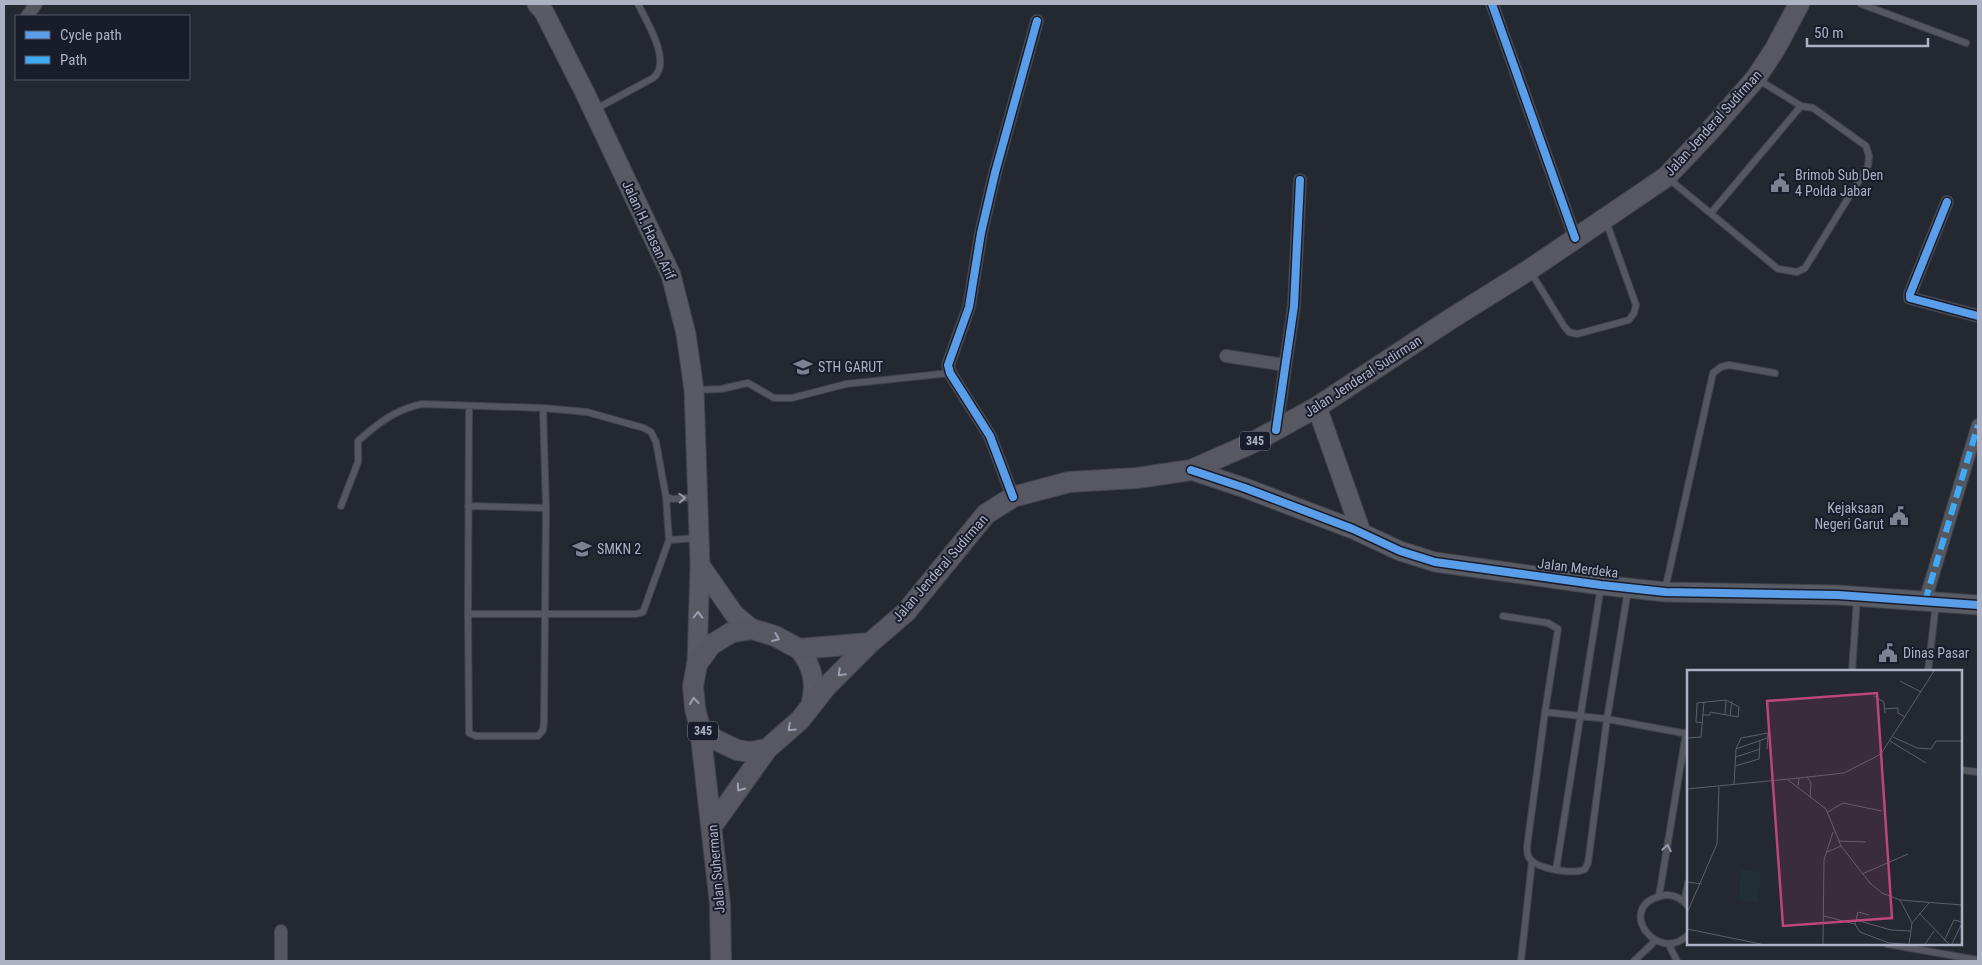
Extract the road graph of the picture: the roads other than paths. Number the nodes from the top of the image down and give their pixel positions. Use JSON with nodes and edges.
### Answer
{"nodes":[{"id":1,"x":36,"y":4,"type":"edge"},
{"id":2,"x":537,"y":4,"type":"edge"},
{"id":3,"x":638,"y":4,"type":"edge"},
{"id":4,"x":1492,"y":4,"type":"edge"},
{"id":5,"x":1800,"y":4,"type":"edge"},
{"id":6,"x":1861,"y":4,"type":"edge"},
{"id":7,"x":28,"y":15,"type":"edge"},
{"id":8,"x":1037,"y":21,"type":"dead end"},
{"id":9,"x":1966,"y":43,"type":"dead end"},
{"id":10,"x":1756,"y":78,"type":"junction"},
{"id":11,"x":1801,"y":106,"type":"junction"},
{"id":12,"x":593,"y":110,"type":"junction"},
{"id":13,"x":1666,"y":177,"type":"junction"},
{"id":14,"x":1300,"y":180,"type":"dead end"},
{"id":15,"x":1947,"y":202,"type":"dead end"},
{"id":16,"x":1711,"y":213,"type":"junction"},
{"id":17,"x":1605,"y":219,"type":"junction"},
{"id":18,"x":1574,"y":238,"type":"junction"},
{"id":19,"x":1530,"y":270,"type":"junction"},
{"id":20,"x":1978,"y":316,"type":"edge"},
{"id":21,"x":1226,"y":356,"type":"dead end"},
{"id":22,"x":1285,"y":365,"type":"junction"},
{"id":23,"x":950,"y":373,"type":"junction"},
{"id":24,"x":1776,"y":373,"type":"dead end"},
{"id":25,"x":694,"y":390,"type":"junction"},
{"id":26,"x":469,"y":406,"type":"junction"},
{"id":27,"x":543,"y":408,"type":"junction"},
{"id":28,"x":1317,"y":408,"type":"junction"},
{"id":29,"x":1978,"y":425,"type":"edge"},
{"id":30,"x":1276,"y":430,"type":"junction"},
{"id":31,"x":1191,"y":470,"type":"junction"},
{"id":32,"x":666,"y":497,"type":"junction"},
{"id":33,"x":698,"y":497,"type":"junction"},
{"id":34,"x":1013,"y":497,"type":"junction"},
{"id":35,"x":341,"y":506,"type":"dead end"},
{"id":36,"x":468,"y":506,"type":"junction"},
{"id":37,"x":546,"y":508,"type":"junction"},
{"id":38,"x":1361,"y":532,"type":"junction"},
{"id":39,"x":699,"y":538,"type":"junction"},
{"id":40,"x":669,"y":540,"type":"junction"},
{"id":41,"x":700,"y":565,"type":"junction"},
{"id":42,"x":1602,"y":585,"type":"junction"},
{"id":43,"x":1629,"y":587,"type":"junction"},
{"id":44,"x":1665,"y":592,"type":"junction"},
{"id":45,"x":1857,"y":597,"type":"junction"},
{"id":46,"x":1931,"y":601,"type":"junction"},
{"id":47,"x":1978,"y":605,"type":"edge"},
{"id":48,"x":468,"y":614,"type":"junction"},
{"id":49,"x":546,"y":614,"type":"junction"},
{"id":50,"x":1503,"y":616,"type":"dead end"},
{"id":51,"x":752,"y":629,"type":"junction"},
{"id":52,"x":870,"y":643,"type":"junction"},
{"id":53,"x":799,"y":649,"type":"junction"},
{"id":54,"x":696,"y":664,"type":"junction"},
{"id":55,"x":1852,"y":670,"type":"edge"},
{"id":56,"x":1928,"y":670,"type":"edge"},
{"id":57,"x":811,"y":704,"type":"junction"},
{"id":58,"x":1545,"y":712,"type":"junction"},
{"id":59,"x":1580,"y":717,"type":"junction"},
{"id":60,"x":1607,"y":719,"type":"junction"},
{"id":61,"x":700,"y":728,"type":"junction"},
{"id":62,"x":1687,"y":734,"type":"edge"},
{"id":63,"x":767,"y":748,"type":"junction"},
{"id":64,"x":1962,"y":770,"type":"edge"},
{"id":65,"x":1978,"y":772,"type":"edge"},
{"id":66,"x":712,"y":826,"type":"junction"},
{"id":67,"x":1532,"y":862,"type":"junction"},
{"id":68,"x":1556,"y":870,"type":"junction"},
{"id":69,"x":1659,"y":896,"type":"junction"},
{"id":70,"x":1686,"y":904,"type":"edge"},
{"id":71,"x":281,"y":931,"type":"dead end"},
{"id":72,"x":1687,"y":937,"type":"edge"},
{"id":73,"x":1653,"y":943,"type":"junction"},
{"id":74,"x":1893,"y":945,"type":"edge"},
{"id":75,"x":1670,"y":947,"type":"junction"},
{"id":76,"x":1978,"y":960,"type":"edge"},
{"id":77,"x":281,"y":961,"type":"edge"},
{"id":78,"x":721,"y":961,"type":"edge"},
{"id":79,"x":1521,"y":961,"type":"edge"},
{"id":80,"x":1634,"y":961,"type":"edge"},
{"id":81,"x":1677,"y":961,"type":"edge"}],
"edges":[{"from":1,"to":7,"type":"street"},
{"from":2,"to":12,"type":"street","name":"Jalan H. Hasan Arif"},
{"from":3,"to":12,"type":"lane"},
{"from":4,"to":18,"type":"street"},
{"from":5,"to":10,"type":"main road","name":"Jalan Jenderal Sudirman","number":"345"},
{"from":6,"to":9,"type":"lane"},
{"from":8,"to":23,"type":"street"},
{"from":10,"to":11,"type":"lane"},
{"from":10,"to":13,"type":"main road","name":"Jalan Jenderal Sudirman","number":"345"},
{"from":11,"to":16,"type":"lane"},
{"from":11,"to":16,"type":"lane"},
{"from":12,"to":25,"type":"street","name":"Jalan H. Hasan Arif"},
{"from":13,"to":16,"type":"lane"},
{"from":13,"to":17,"type":"main road","name":"Jalan Jenderal Sudirman","number":"345"},
{"from":14,"to":22,"type":"street"},
{"from":15,"to":20,"type":"street"},
{"from":17,"to":18,"type":"main road","name":"Jalan Jenderal Sudirman","number":"345"},
{"from":17,"to":19,"type":"lane"},
{"from":18,"to":19,"type":"main road","name":"Jalan Jenderal Sudirman","number":"345"},
{"from":19,"to":28,"type":"main road","name":"Jalan Jenderal Sudirman","number":"345"},
{"from":21,"to":22,"type":"street"},
{"from":22,"to":30,"type":"street"},
{"from":23,"to":25,"type":"lane"},
{"from":23,"to":34,"type":"street"},
{"from":24,"to":44,"type":"lane"},
{"from":25,"to":33,"type":"street","name":"Jalan H. Hasan Arif"},
{"from":26,"to":27,"type":"lane"},
{"from":26,"to":35,"type":"lane"},
{"from":26,"to":36,"type":"lane"},
{"from":27,"to":32,"type":"lane"},
{"from":27,"to":37,"type":"lane"},
{"from":28,"to":30,"type":"main road","name":"Jalan Jenderal Sudirman","number":"345"},
{"from":28,"to":38,"type":"street"},
{"from":29,"to":46,"type":"street"},
{"from":30,"to":31,"type":"main road","name":"Jalan Jenderal Sudirman","number":"345"},
{"from":31,"to":34,"type":"main road","name":"Jalan Jenderal Sudirman","number":"345"},
{"from":31,"to":38,"type":"street","name":"Jalan Merdeka"},
{"from":32,"to":33,"type":"lane","one_way":true},
{"from":32,"to":40,"type":"lane"},
{"from":33,"to":39,"type":"street","name":"Jalan H. Hasan Arif"},
{"from":34,"to":52,"type":"main road","name":"Jalan Jenderal Sudirman","number":"345"},
{"from":36,"to":37,"type":"lane"},
{"from":36,"to":48,"type":"lane"},
{"from":37,"to":49,"type":"lane"},
{"from":38,"to":42,"type":"street","name":"Jalan Merdeka"},
{"from":39,"to":40,"type":"lane"},
{"from":39,"to":41,"type":"street","name":"Jalan H. Hasan Arif"},
{"from":40,"to":49,"type":"lane"},
{"from":41,"to":51,"type":"street"},
{"from":54,"to":41,"type":"street","name":"Jalan H. Hasan Arif","one_way":true},
{"from":42,"to":43,"type":"street","name":"Jalan Merdeka"},
{"from":42,"to":59,"type":"lane"},
{"from":43,"to":44,"type":"street","name":"Jalan Merdeka"},
{"from":43,"to":60,"type":"lane"},
{"from":44,"to":45,"type":"street","name":"Jalan Merdeka"},
{"from":45,"to":46,"type":"street","name":"Jalan Merdeka"},
{"from":45,"to":55,"type":"lane"},
{"from":46,"to":47,"type":"street","name":"Jalan Merdeka"},
{"from":46,"to":56,"type":"lane"},
{"from":48,"to":49,"type":"lane"},
{"from":48,"to":49,"type":"lane"},
{"from":50,"to":58,"type":"lane"},
{"from":51,"to":53,"type":"main road","one_way":true},
{"from":51,"to":54,"type":"main road"},
{"from":52,"to":53,"type":"main road"},
{"from":52,"to":57,"type":"main road","name":"Jalan Jenderal Sudirman","number":"345","one_way":true},
{"from":53,"to":57,"type":"street"},
{"from":61,"to":54,"type":"main road","number":"345","one_way":true},
{"from":57,"to":63,"type":"main road","number":"345","one_way":true},
{"from":58,"to":59,"type":"lane"},
{"from":58,"to":67,"type":"lane"},
{"from":59,"to":60,"type":"lane"},
{"from":59,"to":68,"type":"lane"},
{"from":60,"to":62,"type":"lane"},
{"from":60,"to":68,"type":"lane"},
{"from":61,"to":63,"type":"main road","number":"345"},
{"from":61,"to":66,"type":"main road","name":"Jalan Suherman","number":"345"},
{"from":69,"to":62,"type":"lane","one_way":true},
{"from":63,"to":66,"type":"main road","number":"345","one_way":true},
{"from":64,"to":65,"type":"lane"},
{"from":66,"to":78,"type":"main road","name":"Jalan Suherman"},
{"from":67,"to":68,"type":"lane"},
{"from":67,"to":79,"type":"lane"},
{"from":69,"to":70,"type":"lane"},
{"from":69,"to":73,"type":"lane"},
{"from":71,"to":77,"type":"street"},
{"from":72,"to":75,"type":"lane"},
{"from":73,"to":75,"type":"lane"},
{"from":73,"to":80,"type":"lane"},
{"from":74,"to":76,"type":"lane"},
{"from":75,"to":81,"type":"lane"}]}
